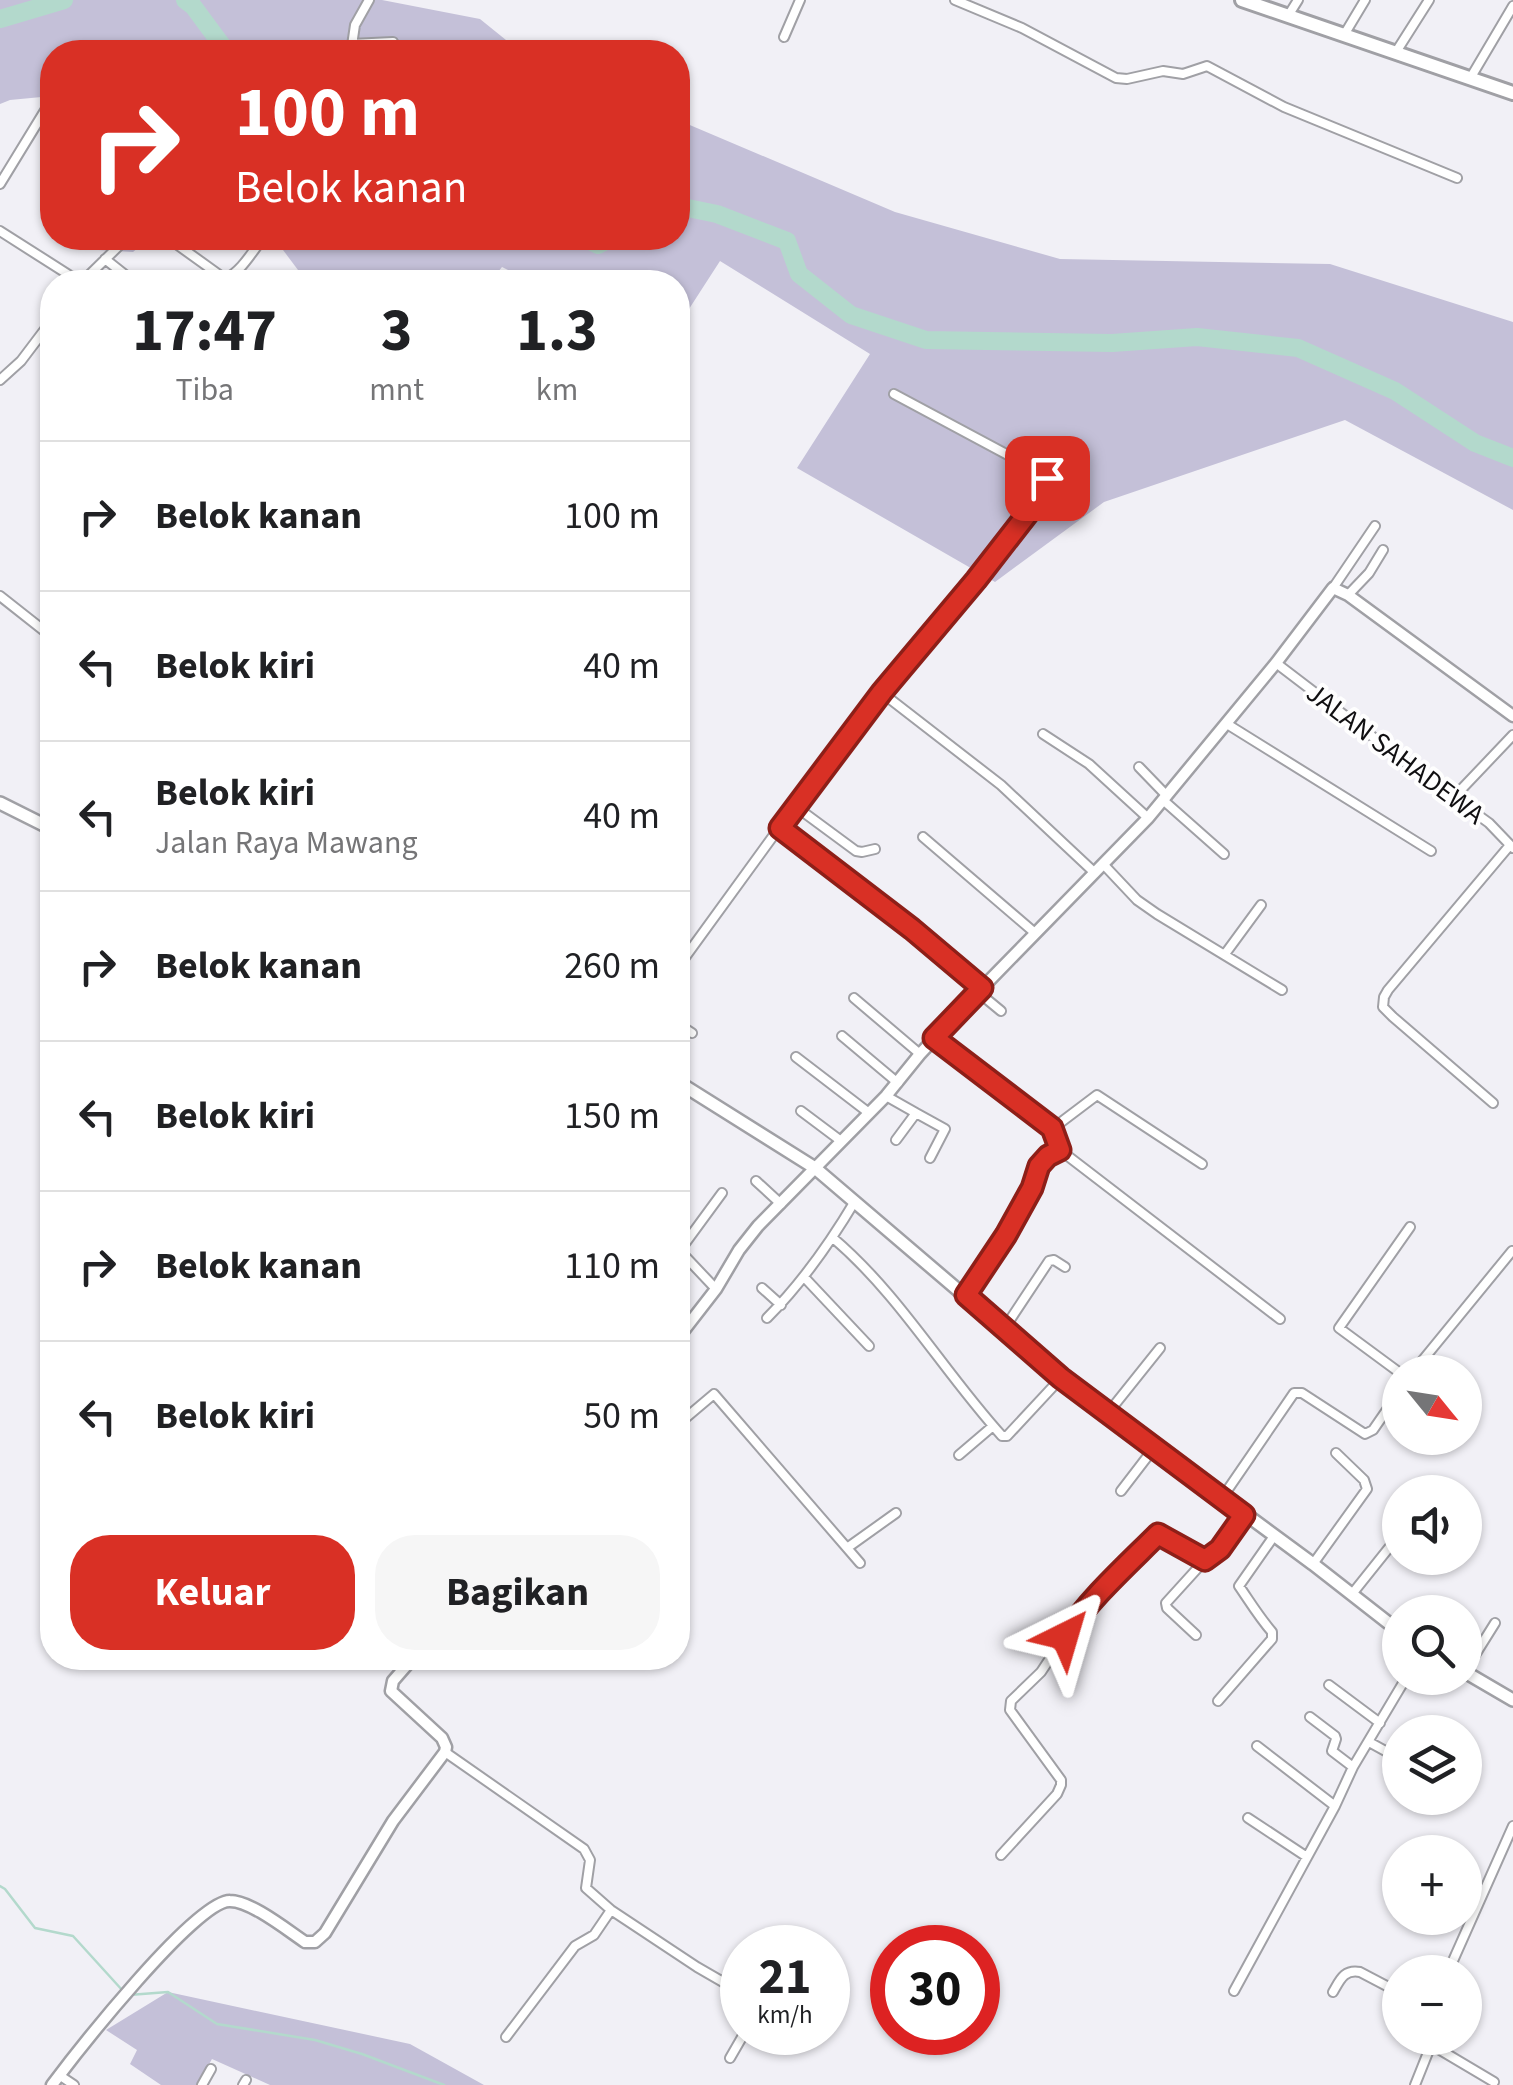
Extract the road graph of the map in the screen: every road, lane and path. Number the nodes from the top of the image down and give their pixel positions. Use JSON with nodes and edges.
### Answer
{"nodes":[{"id":1,"x":368,"y":0,"type":"edge"},
{"id":2,"x":800,"y":0,"type":"edge"},
{"id":3,"x":955,"y":0,"type":"edge"},
{"id":4,"x":1242,"y":0,"type":"edge"},
{"id":5,"x":1298,"y":0,"type":"edge"},
{"id":6,"x":1366,"y":0,"type":"edge"},
{"id":7,"x":1429,"y":0,"type":"edge"},
{"id":8,"x":1513,"y":6,"type":"edge"},
{"id":9,"x":1288,"y":16,"type":"junction"},
{"id":10,"x":1344,"y":35,"type":"junction"},
{"id":11,"x":784,"y":37,"type":"dead end"},
{"id":12,"x":353,"y":40,"type":"edge"},
{"id":13,"x":1396,"y":52,"type":"junction"},
{"id":14,"x":1472,"y":77,"type":"junction"},
{"id":15,"x":1513,"y":93,"type":"edge"},
{"id":16,"x":40,"y":119,"type":"edge"},
{"id":17,"x":1457,"y":178,"type":"dead end"},
{"id":18,"x":0,"y":184,"type":"edge"},
{"id":19,"x":0,"y":231,"type":"edge"},
{"id":20,"x":110,"y":250,"type":"edge"},
{"id":21,"x":114,"y":250,"type":"edge"},
{"id":22,"x":184,"y":250,"type":"edge"},
{"id":23,"x":254,"y":250,"type":"edge"},
{"id":24,"x":107,"y":256,"type":"junction"},
{"id":25,"x":62,"y":270,"type":"edge"},
{"id":26,"x":93,"y":270,"type":"edge"},
{"id":27,"x":122,"y":270,"type":"edge"},
{"id":28,"x":212,"y":270,"type":"edge"},
{"id":29,"x":238,"y":270,"type":"edge"},
{"id":30,"x":40,"y":335,"type":"edge"},
{"id":31,"x":0,"y":380,"type":"edge"},
{"id":32,"x":894,"y":394,"type":"dead end"},
{"id":33,"x":1375,"y":526,"type":"dead end"},
{"id":34,"x":1383,"y":550,"type":"dead end"},
{"id":35,"x":1334,"y":588,"type":"junction"},
{"id":36,"x":1348,"y":594,"type":"junction"},
{"id":37,"x":0,"y":596,"type":"edge"},
{"id":38,"x":40,"y":628,"type":"edge"},
{"id":39,"x":1276,"y":663,"type":"junction"},
{"id":40,"x":882,"y":692,"type":"junction"},
{"id":41,"x":1513,"y":716,"type":"edge"},
{"id":42,"x":1227,"y":724,"type":"junction"},
{"id":43,"x":1043,"y":734,"type":"dead end"},
{"id":44,"x":1513,"y":735,"type":"edge"},
{"id":45,"x":1139,"y":768,"type":"dead end"},
{"id":46,"x":1454,"y":797,"type":"junction"},
{"id":47,"x":1165,"y":798,"type":"junction"},
{"id":48,"x":0,"y":803,"type":"edge"},
{"id":49,"x":795,"y":806,"type":"junction"},
{"id":50,"x":1148,"y":818,"type":"junction"},
{"id":51,"x":40,"y":823,"type":"edge"},
{"id":52,"x":780,"y":828,"type":"junction"},
{"id":53,"x":922,"y":838,"type":"dead end"},
{"id":54,"x":1512,"y":847,"type":"edge"},
{"id":55,"x":875,"y":849,"type":"dead end"},
{"id":56,"x":1431,"y":851,"type":"dead end"},
{"id":57,"x":1224,"y":854,"type":"dead end"},
{"id":58,"x":1099,"y":869,"type":"junction"},
{"id":59,"x":1261,"y":905,"type":"dead end"},
{"id":60,"x":1036,"y":933,"type":"junction"},
{"id":61,"x":690,"y":951,"type":"edge"},
{"id":62,"x":1225,"y":954,"type":"junction"},
{"id":63,"x":980,"y":990,"type":"junction"},
{"id":64,"x":1282,"y":990,"type":"dead end"},
{"id":65,"x":854,"y":998,"type":"dead end"},
{"id":66,"x":1001,"y":1011,"type":"dead end"},
{"id":67,"x":842,"y":1036,"type":"dead end"},
{"id":68,"x":934,"y":1038,"type":"junction"},
{"id":69,"x":920,"y":1054,"type":"junction"},
{"id":70,"x":796,"y":1057,"type":"dead end"},
{"id":71,"x":898,"y":1082,"type":"junction"},
{"id":72,"x":690,"y":1090,"type":"edge"},
{"id":73,"x":886,"y":1096,"type":"junction"},
{"id":74,"x":1493,"y":1103,"type":"dead end"},
{"id":75,"x":801,"y":1110,"type":"dead end"},
{"id":76,"x":916,"y":1112,"type":"junction"},
{"id":77,"x":869,"y":1113,"type":"junction"},
{"id":78,"x":1052,"y":1128,"type":"junction"},
{"id":79,"x":896,"y":1140,"type":"dead end"},
{"id":80,"x":841,"y":1141,"type":"junction"},
{"id":81,"x":1060,"y":1150,"type":"junction"},
{"id":82,"x":930,"y":1158,"type":"dead end"},
{"id":83,"x":1202,"y":1164,"type":"dead end"},
{"id":84,"x":815,"y":1168,"type":"junction"},
{"id":85,"x":756,"y":1180,"type":"dead end"},
{"id":86,"x":722,"y":1193,"type":"dead end"},
{"id":87,"x":856,"y":1201,"type":"junction"},
{"id":88,"x":781,"y":1204,"type":"junction"},
{"id":89,"x":1410,"y":1227,"type":"dead end"},
{"id":90,"x":690,"y":1237,"type":"edge"},
{"id":91,"x":833,"y":1238,"type":"junction"},
{"id":92,"x":1512,"y":1251,"type":"edge"},
{"id":93,"x":690,"y":1263,"type":"edge"},
{"id":94,"x":1065,"y":1267,"type":"dead end"},
{"id":95,"x":804,"y":1276,"type":"junction"},
{"id":96,"x":762,"y":1288,"type":"dead end"},
{"id":97,"x":716,"y":1289,"type":"junction"},
{"id":98,"x":966,"y":1295,"type":"junction"},
{"id":99,"x":781,"y":1304,"type":"junction"},
{"id":100,"x":768,"y":1318,"type":"dead end"},
{"id":101,"x":1280,"y":1319,"type":"dead end"},
{"id":102,"x":690,"y":1323,"type":"edge"},
{"id":103,"x":1004,"y":1330,"type":"junction"},
{"id":104,"x":869,"y":1346,"type":"dead end"},
{"id":105,"x":1160,"y":1348,"type":"dead end"},
{"id":106,"x":1428,"y":1355,"type":"edge"},
{"id":107,"x":1382,"y":1360,"type":"edge"},
{"id":108,"x":1061,"y":1378,"type":"junction"},
{"id":109,"x":690,"y":1412,"type":"edge"},
{"id":110,"x":1108,"y":1413,"type":"junction"},
{"id":111,"x":1382,"y":1417,"type":"edge"},
{"id":112,"x":993,"y":1426,"type":"junction"},
{"id":113,"x":1154,"y":1448,"type":"junction"},
{"id":114,"x":1336,"y":1453,"type":"dead end"},
{"id":115,"x":959,"y":1455,"type":"dead end"},
{"id":116,"x":1121,"y":1491,"type":"dead end"},
{"id":117,"x":1222,"y":1498,"type":"junction"},
{"id":118,"x":896,"y":1513,"type":"dead end"},
{"id":119,"x":1244,"y":1515,"type":"junction"},
{"id":120,"x":1274,"y":1536,"type":"junction"},
{"id":121,"x":847,"y":1548,"type":"junction"},
{"id":122,"x":1382,"y":1556,"type":"edge"},
{"id":123,"x":1205,"y":1560,"type":"junction"},
{"id":124,"x":860,"y":1563,"type":"dead end"},
{"id":125,"x":1313,"y":1564,"type":"junction"},
{"id":126,"x":1352,"y":1594,"type":"junction"},
{"id":127,"x":1382,"y":1618,"type":"edge"},
{"id":128,"x":1496,"y":1623,"type":"dead end"},
{"id":129,"x":1196,"y":1635,"type":"dead end"},
{"id":130,"x":1482,"y":1645,"type":"edge"},
{"id":131,"x":403,"y":1670,"type":"edge"},
{"id":132,"x":1482,"y":1680,"type":"edge"},
{"id":133,"x":1329,"y":1685,"type":"dead end"},
{"id":134,"x":1396,"y":1695,"type":"edge"},
{"id":135,"x":1511,"y":1695,"type":"edge"},
{"id":136,"x":1218,"y":1701,"type":"dead end"},
{"id":137,"x":1310,"y":1717,"type":"dead end"},
{"id":138,"x":1380,"y":1723,"type":"junction"},
{"id":139,"x":1369,"y":1742,"type":"junction"},
{"id":140,"x":1258,"y":1746,"type":"dead end"},
{"id":141,"x":1382,"y":1749,"type":"edge"},
{"id":142,"x":445,"y":1752,"type":"junction"},
{"id":143,"x":1352,"y":1768,"type":"junction"},
{"id":144,"x":1335,"y":1806,"type":"junction"},
{"id":145,"x":1248,"y":1818,"type":"dead end"},
{"id":146,"x":1513,"y":1826,"type":"edge"},
{"id":147,"x":1001,"y":1855,"type":"dead end"},
{"id":148,"x":1307,"y":1856,"type":"junction"},
{"id":149,"x":611,"y":1910,"type":"junction"},
{"id":150,"x":1456,"y":1955,"type":"edge"},
{"id":151,"x":720,"y":1981,"type":"edge"},
{"id":152,"x":1382,"y":1985,"type":"edge"},
{"id":153,"x":1234,"y":1992,"type":"dead end"},
{"id":154,"x":1333,"y":1992,"type":"dead end"},
{"id":155,"x":506,"y":2037,"type":"dead end"},
{"id":156,"x":732,"y":2055,"type":"edge"},
{"id":157,"x":1427,"y":2055,"type":"edge"},
{"id":158,"x":1448,"y":2055,"type":"edge"},
{"id":159,"x":730,"y":2058,"type":"dead end"},
{"id":160,"x":212,"y":2069,"type":"dead end"},
{"id":161,"x":56,"y":2080,"type":"edge"},
{"id":162,"x":1494,"y":2082,"type":"dead end"},
{"id":163,"x":74,"y":2085,"type":"edge"},
{"id":164,"x":202,"y":2085,"type":"edge"},
{"id":165,"x":1415,"y":2085,"type":"edge"}],
"edges":[{"from":1,"to":12,"type":"street"},
{"from":2,"to":11,"type":"street"},
{"from":3,"to":17,"type":"street"},
{"from":4,"to":9,"type":"main road"},
{"from":5,"to":9,"type":"street"},
{"from":6,"to":10,"type":"street"},
{"from":7,"to":13,"type":"street"},
{"from":8,"to":14,"type":"street"},
{"from":9,"to":10,"type":"main road"},
{"from":10,"to":13,"type":"main road"},
{"from":13,"to":14,"type":"main road"},
{"from":14,"to":15,"type":"main road"},
{"from":16,"to":18,"type":"street"},
{"from":19,"to":25,"type":"street"},
{"from":20,"to":24,"type":"street"},
{"from":21,"to":24,"type":"street"},
{"from":22,"to":28,"type":"street"},
{"from":23,"to":29,"type":"street"},
{"from":24,"to":26,"type":"street"},
{"from":24,"to":27,"type":"street"},
{"from":30,"to":31,"type":"street"},
{"from":32,"to":40,"type":"street"},
{"from":33,"to":35,"type":"street"},
{"from":34,"to":36,"type":"street"},
{"from":35,"to":36,"type":"street"},
{"from":35,"to":39,"type":"street"},
{"from":36,"to":41,"type":"street"},
{"from":37,"to":38,"type":"street"},
{"from":39,"to":42,"type":"street"},
{"from":39,"to":46,"type":"street","name":"JALAN SAHADEWA"},
{"from":40,"to":49,"type":"street"},
{"from":40,"to":58,"type":"street"},
{"from":42,"to":47,"type":"street"},
{"from":42,"to":56,"type":"street"},
{"from":43,"to":50,"type":"street"},
{"from":44,"to":46,"type":"street"},
{"from":45,"to":47,"type":"street"},
{"from":46,"to":54,"type":"street","name":"JALAN SAHADEWA"},
{"from":47,"to":50,"type":"street"},
{"from":47,"to":57,"type":"street"},
{"from":48,"to":51,"type":"main road"},
{"from":49,"to":52,"type":"street"},
{"from":49,"to":55,"type":"street"},
{"from":50,"to":58,"type":"street"},
{"from":52,"to":61,"type":"street"},
{"from":52,"to":63,"type":"street"},
{"from":53,"to":60,"type":"street"},
{"from":54,"to":74,"type":"street"},
{"from":58,"to":60,"type":"street"},
{"from":58,"to":62,"type":"street"},
{"from":59,"to":62,"type":"street"},
{"from":60,"to":63,"type":"street"},
{"from":62,"to":64,"type":"street"},
{"from":63,"to":66,"type":"street"},
{"from":63,"to":68,"type":"street"},
{"from":65,"to":69,"type":"street"},
{"from":67,"to":71,"type":"street"},
{"from":68,"to":69,"type":"street"},
{"from":68,"to":78,"type":"street"},
{"from":69,"to":71,"type":"street"},
{"from":70,"to":77,"type":"street"},
{"from":71,"to":73,"type":"street"},
{"from":72,"to":84,"type":"main road"},
{"from":73,"to":76,"type":"street"},
{"from":73,"to":77,"type":"street"},
{"from":75,"to":80,"type":"street"},
{"from":76,"to":79,"type":"street"},
{"from":76,"to":82,"type":"street"},
{"from":77,"to":80,"type":"street"},
{"from":78,"to":81,"type":"street"},
{"from":78,"to":83,"type":"street"},
{"from":80,"to":84,"type":"street"},
{"from":81,"to":98,"type":"street"},
{"from":81,"to":101,"type":"street"},
{"from":84,"to":87,"type":"main road"},
{"from":84,"to":88,"type":"street"},
{"from":85,"to":88,"type":"street"},
{"from":86,"to":90,"type":"street"},
{"from":87,"to":91,"type":"street"},
{"from":87,"to":98,"type":"main road"},
{"from":88,"to":97,"type":"street"},
{"from":89,"to":107,"type":"street"},
{"from":91,"to":95,"type":"street"},
{"from":91,"to":112,"type":"street"},
{"from":92,"to":106,"type":"street"},
{"from":93,"to":97,"type":"street"},
{"from":94,"to":103,"type":"street"},
{"from":95,"to":99,"type":"street"},
{"from":95,"to":104,"type":"street"},
{"from":96,"to":99,"type":"street"},
{"from":97,"to":102,"type":"street"},
{"from":98,"to":103,"type":"main road"},
{"from":99,"to":100,"type":"street"},
{"from":103,"to":108,"type":"main road"},
{"from":105,"to":110,"type":"street"},
{"from":108,"to":110,"type":"main road"},
{"from":108,"to":112,"type":"street"},
{"from":109,"to":121,"type":"street"},
{"from":110,"to":113,"type":"main road"},
{"from":111,"to":117,"type":"street"},
{"from":112,"to":115,"type":"street"},
{"from":113,"to":116,"type":"street"},
{"from":113,"to":117,"type":"main road"},
{"from":114,"to":125,"type":"street"},
{"from":117,"to":119,"type":"main road"},
{"from":118,"to":121,"type":"street"},
{"from":119,"to":120,"type":"main road"},
{"from":119,"to":123,"type":"street"},
{"from":120,"to":125,"type":"main road"},
{"from":120,"to":136,"type":"street"},
{"from":121,"to":124,"type":"street"},
{"from":122,"to":126,"type":"street"},
{"from":123,"to":129,"type":"street"},
{"from":123,"to":147,"type":"street"},
{"from":125,"to":126,"type":"main road"},
{"from":126,"to":127,"type":"main road"},
{"from":128,"to":130,"type":"street"},
{"from":131,"to":142,"type":"street"},
{"from":132,"to":135,"type":"main road"},
{"from":133,"to":138,"type":"street"},
{"from":134,"to":138,"type":"street"},
{"from":137,"to":143,"type":"street"},
{"from":138,"to":139,"type":"street"},
{"from":139,"to":141,"type":"street"},
{"from":139,"to":143,"type":"street"},
{"from":140,"to":144,"type":"street"},
{"from":142,"to":149,"type":"street"},
{"from":142,"to":161,"type":"street"},
{"from":143,"to":144,"type":"street"},
{"from":144,"to":148,"type":"street"},
{"from":145,"to":148,"type":"street"},
{"from":146,"to":150,"type":"street"},
{"from":148,"to":153,"type":"street"},
{"from":149,"to":151,"type":"street"},
{"from":149,"to":155,"type":"street"},
{"from":152,"to":154,"type":"street"},
{"from":156,"to":159,"type":"street"},
{"from":157,"to":165,"type":"street"},
{"from":158,"to":162,"type":"street"},
{"from":160,"to":164,"type":"street"},
{"from":161,"to":163,"type":"street"}]}
